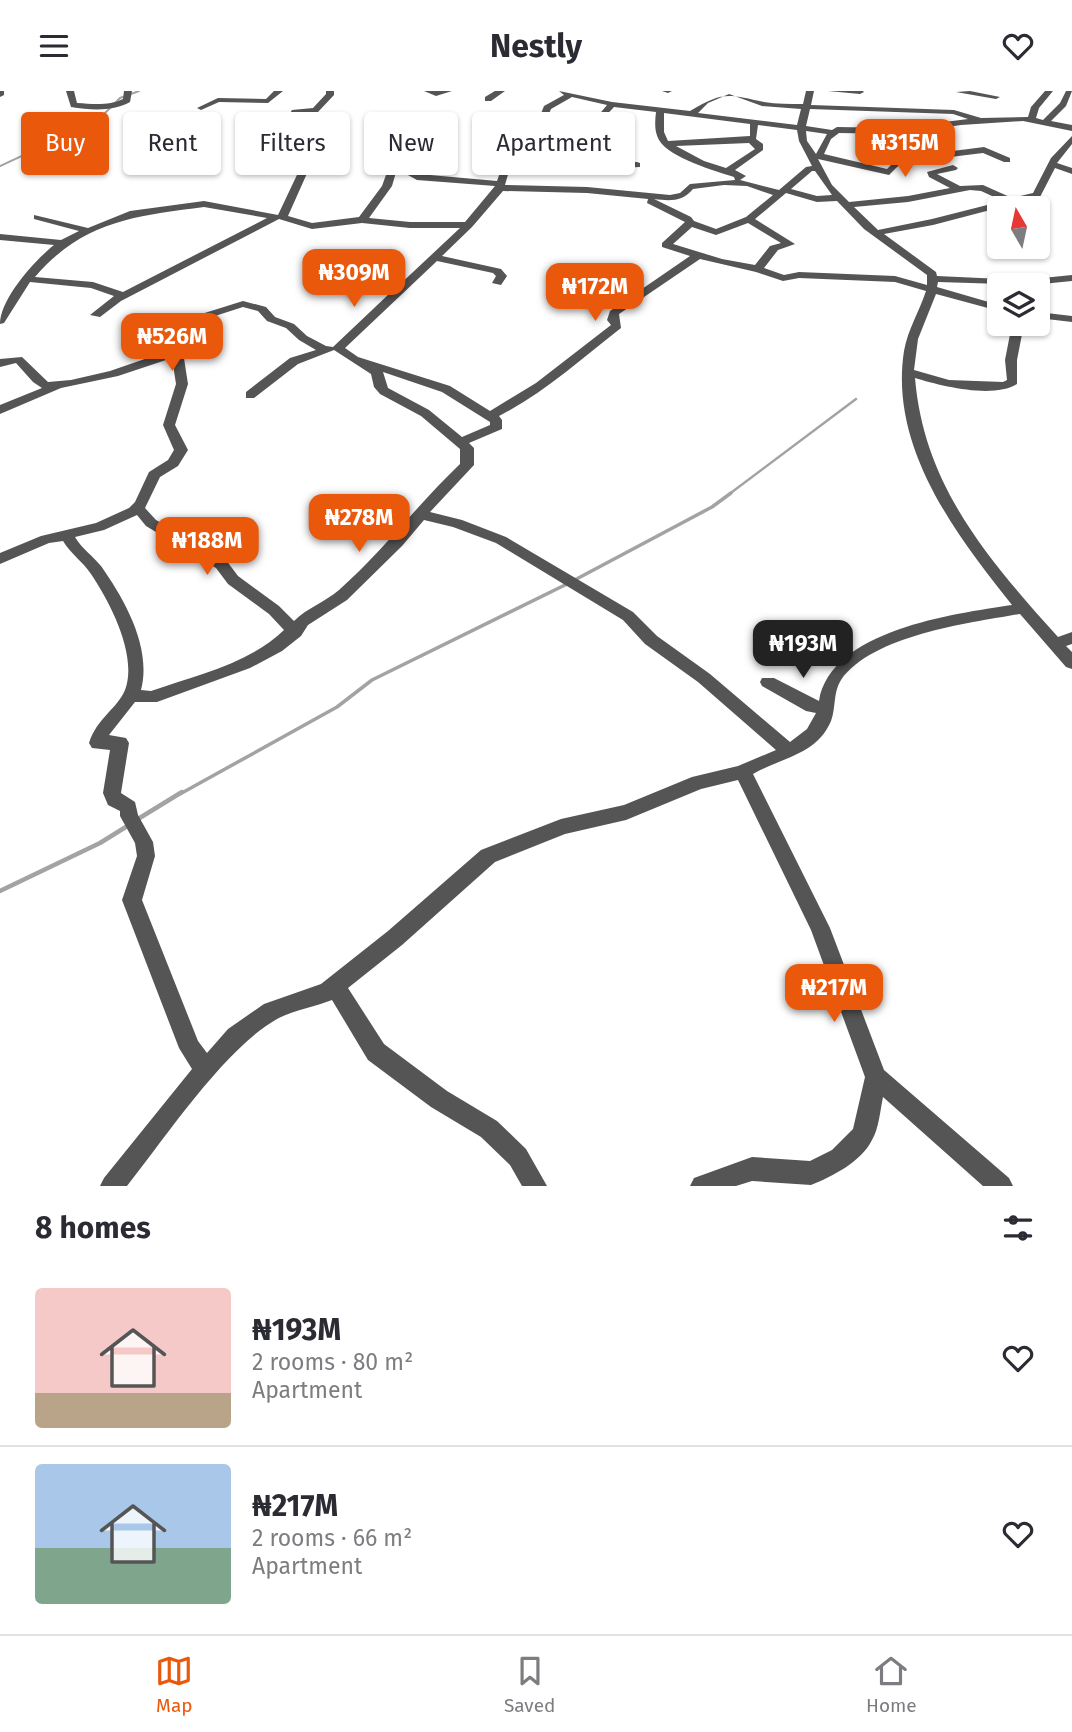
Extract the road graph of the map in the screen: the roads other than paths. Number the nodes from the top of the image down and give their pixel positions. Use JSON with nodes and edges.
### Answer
{"nodes":[{"id":1,"x":70,"y":91,"type":"edge"},
{"id":2,"x":128,"y":91,"type":"edge"},
{"id":3,"x":279,"y":91,"type":"edge"},
{"id":4,"x":330,"y":91,"type":"edge"},
{"id":5,"x":428,"y":91,"type":"edge"},
{"id":6,"x":448,"y":91,"type":"edge"},
{"id":7,"x":501,"y":91,"type":"edge"},
{"id":8,"x":559,"y":91,"type":"edge"},
{"id":9,"x":617,"y":91,"type":"edge"},
{"id":10,"x":728,"y":91,"type":"edge"},
{"id":11,"x":810,"y":91,"type":"edge"},
{"id":12,"x":832,"y":91,"type":"edge"},
{"id":13,"x":961,"y":91,"type":"edge"},
{"id":14,"x":1049,"y":91,"type":"edge"},
{"id":15,"x":1070,"y":91,"type":"edge"},
{"id":16,"x":860,"y":92,"type":"edge"},
{"id":17,"x":570,"y":95,"type":"junction"},
{"id":18,"x":753,"y":97,"type":"edge"},
{"id":19,"x":996,"y":97,"type":"dead end"},
{"id":20,"x":488,"y":99,"type":"dead end"},
{"id":21,"x":951,"y":99,"type":"dead end"},
{"id":22,"x":608,"y":103,"type":"junction"},
{"id":23,"x":201,"y":108,"type":"dead end"},
{"id":24,"x":660,"y":109,"type":"junction"},
{"id":25,"x":807,"y":109,"type":"junction"},
{"id":26,"x":869,"y":109,"type":"junction"},
{"id":27,"x":295,"y":112,"type":"edge"},
{"id":28,"x":546,"y":112,"type":"edge"},
{"id":29,"x":603,"y":112,"type":"edge"},
{"id":30,"x":693,"y":113,"type":"junction"},
{"id":31,"x":1032,"y":118,"type":"junction"},
{"id":32,"x":751,"y":121,"type":"junction"},
{"id":33,"x":981,"y":121,"type":"junction"},
{"id":34,"x":1046,"y":121,"type":"junction"},
{"id":35,"x":801,"y":128,"type":"junction"},
{"id":36,"x":1072,"y":128,"type":"edge"},
{"id":37,"x":871,"y":131,"type":"junction"},
{"id":38,"x":831,"y":132,"type":"junction"},
{"id":39,"x":1072,"y":139,"type":"edge"},
{"id":40,"x":751,"y":140,"type":"junction"},
{"id":41,"x":666,"y":144,"type":"junction"},
{"id":42,"x":815,"y":160,"type":"junction"},
{"id":43,"x":1007,"y":160,"type":"dead end"},
{"id":44,"x":637,"y":165,"type":"dead end"},
{"id":45,"x":1052,"y":165,"type":"junction"},
{"id":46,"x":953,"y":168,"type":"dead end"},
{"id":47,"x":1072,"y":171,"type":"edge"},
{"id":48,"x":300,"y":175,"type":"edge"},
{"id":49,"x":503,"y":175,"type":"edge"},
{"id":50,"x":568,"y":175,"type":"edge"},
{"id":51,"x":735,"y":178,"type":"junction"},
{"id":52,"x":613,"y":180,"type":"junction"},
{"id":53,"x":499,"y":186,"type":"junction"},
{"id":54,"x":960,"y":190,"type":"junction"},
{"id":55,"x":782,"y":192,"type":"junction"},
{"id":56,"x":639,"y":196,"type":"junction"},
{"id":57,"x":1000,"y":196,"type":"edge"},
{"id":58,"x":1032,"y":196,"type":"edge"},
{"id":59,"x":841,"y":201,"type":"junction"},
{"id":60,"x":987,"y":207,"type":"edge"},
{"id":61,"x":278,"y":217,"type":"junction"},
{"id":62,"x":37,"y":218,"type":"dead end"},
{"id":63,"x":749,"y":219,"type":"junction"},
{"id":64,"x":362,"y":220,"type":"junction"},
{"id":65,"x":690,"y":223,"type":"junction"},
{"id":66,"x":468,"y":225,"type":"junction"},
{"id":67,"x":86,"y":230,"type":"junction"},
{"id":68,"x":876,"y":233,"type":"junction"},
{"id":69,"x":0,"y":237,"type":"edge"},
{"id":70,"x":62,"y":243,"type":"junction"},
{"id":71,"x":700,"y":255,"type":"junction"},
{"id":72,"x":435,"y":258,"type":"junction"},
{"id":73,"x":758,"y":269,"type":"junction"},
{"id":74,"x":339,"y":278,"type":"dead end"},
{"id":75,"x":1072,"y":278,"type":"edge"},
{"id":76,"x":27,"y":279,"type":"junction"},
{"id":77,"x":498,"y":283,"type":"dead end"},
{"id":78,"x":933,"y":283,"type":"junction"},
{"id":79,"x":398,"y":292,"type":"junction"},
{"id":80,"x":124,"y":296,"type":"junction"},
{"id":81,"x":987,"y":303,"type":"edge"},
{"id":82,"x":4,"y":309,"type":"edge"},
{"id":83,"x":96,"y":315,"type":"dead end"},
{"id":84,"x":1050,"y":316,"type":"edge"},
{"id":85,"x":1072,"y":319,"type":"edge"},
{"id":86,"x":0,"y":321,"type":"edge"},
{"id":87,"x":1016,"y":336,"type":"edge"},
{"id":88,"x":338,"y":348,"type":"junction"},
{"id":89,"x":323,"y":349,"type":"junction"},
{"id":90,"x":177,"y":352,"type":"junction"},
{"id":91,"x":361,"y":361,"type":"junction"},
{"id":92,"x":0,"y":363,"type":"edge"},
{"id":93,"x":908,"y":372,"type":"junction"},
{"id":94,"x":57,"y":386,"type":"junction"},
{"id":95,"x":250,"y":395,"type":"dead end"},
{"id":96,"x":0,"y":410,"type":"edge"},
{"id":97,"x":491,"y":415,"type":"junction"},
{"id":98,"x":461,"y":442,"type":"junction"},
{"id":99,"x":137,"y":507,"type":"junction"},
{"id":100,"x":422,"y":515,"type":"junction"},
{"id":101,"x":67,"y":536,"type":"junction"},
{"id":102,"x":0,"y":559,"type":"edge"},
{"id":103,"x":1024,"y":608,"type":"junction"},
{"id":104,"x":295,"y":632,"type":"junction"},
{"id":105,"x":1072,"y":638,"type":"edge"},
{"id":106,"x":1055,"y":644,"type":"junction"},
{"id":107,"x":1072,"y":663,"type":"edge"},
{"id":108,"x":768,"y":682,"type":"dead end"},
{"id":109,"x":132,"y":695,"type":"junction"},
{"id":110,"x":827,"y":709,"type":"junction"},
{"id":111,"x":788,"y":750,"type":"junction"},
{"id":112,"x":743,"y":772,"type":"junction"},
{"id":113,"x":335,"y":985,"type":"junction"},
{"id":114,"x":206,"y":1070,"type":"junction"},
{"id":115,"x":876,"y":1077,"type":"junction"},
{"id":116,"x":111,"y":1186,"type":"edge"},
{"id":117,"x":535,"y":1186,"type":"edge"},
{"id":118,"x":702,"y":1186,"type":"edge"},
{"id":119,"x":1001,"y":1186,"type":"edge"}],
"edges":[{"from":1,"to":2,"type":"street"},
{"from":3,"to":23,"type":"street"},
{"from":4,"to":27,"type":"street"},
{"from":5,"to":6,"type":"street"},
{"from":7,"to":20,"type":"street"},
{"from":8,"to":17,"type":"street"},
{"from":9,"to":22,"type":"street"},
{"from":10,"to":18,"type":"street"},
{"from":10,"to":30,"type":"street"},
{"from":11,"to":25,"type":"street"},
{"from":12,"to":16,"type":"street"},
{"from":13,"to":19,"type":"street"},
{"from":13,"to":21,"type":"street"},
{"from":14,"to":31,"type":"street"},
{"from":15,"to":34,"type":"street"},
{"from":17,"to":22,"type":"street"},
{"from":17,"to":28,"type":"street"},
{"from":18,"to":25,"type":"street"},
{"from":18,"to":32,"type":"street"},
{"from":22,"to":24,"type":"street"},
{"from":22,"to":29,"type":"street"},
{"from":24,"to":30,"type":"street"},
{"from":24,"to":41,"type":"street"},
{"from":25,"to":26,"type":"street"},
{"from":25,"to":35,"type":"street"},
{"from":26,"to":33,"type":"street"},
{"from":26,"to":37,"type":"street"},
{"from":30,"to":32,"type":"street"},
{"from":31,"to":33,"type":"street"},
{"from":31,"to":34,"type":"street"},
{"from":32,"to":35,"type":"street"},
{"from":32,"to":40,"type":"street"},
{"from":33,"to":37,"type":"street"},
{"from":34,"to":36,"type":"street"},
{"from":35,"to":38,"type":"street"},
{"from":35,"to":42,"type":"street"},
{"from":37,"to":38,"type":"street"},
{"from":38,"to":42,"type":"street"},
{"from":39,"to":45,"type":"street"},
{"from":40,"to":41,"type":"street"},
{"from":40,"to":51,"type":"street"},
{"from":41,"to":51,"type":"street"},
{"from":42,"to":43,"type":"street"},
{"from":42,"to":55,"type":"street"},
{"from":42,"to":59,"type":"street"},
{"from":44,"to":52,"type":"street"},
{"from":45,"to":47,"type":"street"},
{"from":45,"to":58,"type":"street"},
{"from":46,"to":54,"type":"street"},
{"from":48,"to":61,"type":"street"},
{"from":49,"to":53,"type":"street"},
{"from":50,"to":52,"type":"street"},
{"from":51,"to":55,"type":"street"},
{"from":51,"to":56,"type":"street"},
{"from":52,"to":53,"type":"street"},
{"from":52,"to":56,"type":"street"},
{"from":53,"to":64,"type":"street"},
{"from":53,"to":66,"type":"street"},
{"from":54,"to":57,"type":"street"},
{"from":54,"to":59,"type":"street"},
{"from":55,"to":59,"type":"street"},
{"from":55,"to":63,"type":"street"},
{"from":56,"to":65,"type":"street"},
{"from":59,"to":68,"type":"street"},
{"from":60,"to":68,"type":"street"},
{"from":61,"to":64,"type":"street"},
{"from":61,"to":67,"type":"street"},
{"from":61,"to":80,"type":"street"},
{"from":62,"to":67,"type":"street"},
{"from":63,"to":65,"type":"street"},
{"from":63,"to":73,"type":"street"},
{"from":64,"to":66,"type":"street"},
{"from":65,"to":71,"type":"street"},
{"from":66,"to":72,"type":"street"},
{"from":67,"to":70,"type":"street"},
{"from":68,"to":78,"type":"street"},
{"from":69,"to":70,"type":"street"},
{"from":70,"to":76,"type":"street"},
{"from":71,"to":73,"type":"street"},
{"from":71,"to":97,"type":"street"},
{"from":72,"to":77,"type":"street"},
{"from":72,"to":79,"type":"street"},
{"from":73,"to":78,"type":"street"},
{"from":74,"to":79,"type":"street"},
{"from":75,"to":78,"type":"street"},
{"from":76,"to":80,"type":"street"},
{"from":76,"to":82,"type":"street"},
{"from":78,"to":81,"type":"street"},
{"from":78,"to":93,"type":"street"},
{"from":79,"to":88,"type":"street"},
{"from":80,"to":83,"type":"street"},
{"from":82,"to":86,"type":"street"},
{"from":84,"to":85,"type":"street"},
{"from":87,"to":93,"type":"street"},
{"from":88,"to":89,"type":"street"},
{"from":88,"to":91,"type":"street"},
{"from":89,"to":90,"type":"street"},
{"from":89,"to":95,"type":"street"},
{"from":90,"to":94,"type":"street"},
{"from":90,"to":99,"type":"street"},
{"from":91,"to":97,"type":"street"},
{"from":91,"to":98,"type":"street"},
{"from":92,"to":94,"type":"street"},
{"from":93,"to":103,"type":"street"},
{"from":94,"to":96,"type":"street"},
{"from":97,"to":98,"type":"street"},
{"from":98,"to":100,"type":"street"},
{"from":99,"to":101,"type":"street"},
{"from":99,"to":104,"type":"street"},
{"from":100,"to":104,"type":"street"},
{"from":100,"to":111,"type":"street"},
{"from":101,"to":102,"type":"street"},
{"from":101,"to":109,"type":"street"},
{"from":103,"to":106,"type":"street"},
{"from":103,"to":110,"type":"street"},
{"from":104,"to":109,"type":"street"},
{"from":105,"to":106,"type":"street"},
{"from":106,"to":107,"type":"street"},
{"from":108,"to":110,"type":"street"},
{"from":109,"to":114,"type":"street"},
{"from":110,"to":111,"type":"street"},
{"from":111,"to":112,"type":"street"},
{"from":112,"to":113,"type":"street"},
{"from":112,"to":115,"type":"street"},
{"from":113,"to":114,"type":"street"},
{"from":113,"to":117,"type":"street"},
{"from":114,"to":116,"type":"street"},
{"from":115,"to":118,"type":"street"},
{"from":115,"to":119,"type":"street"}]}
